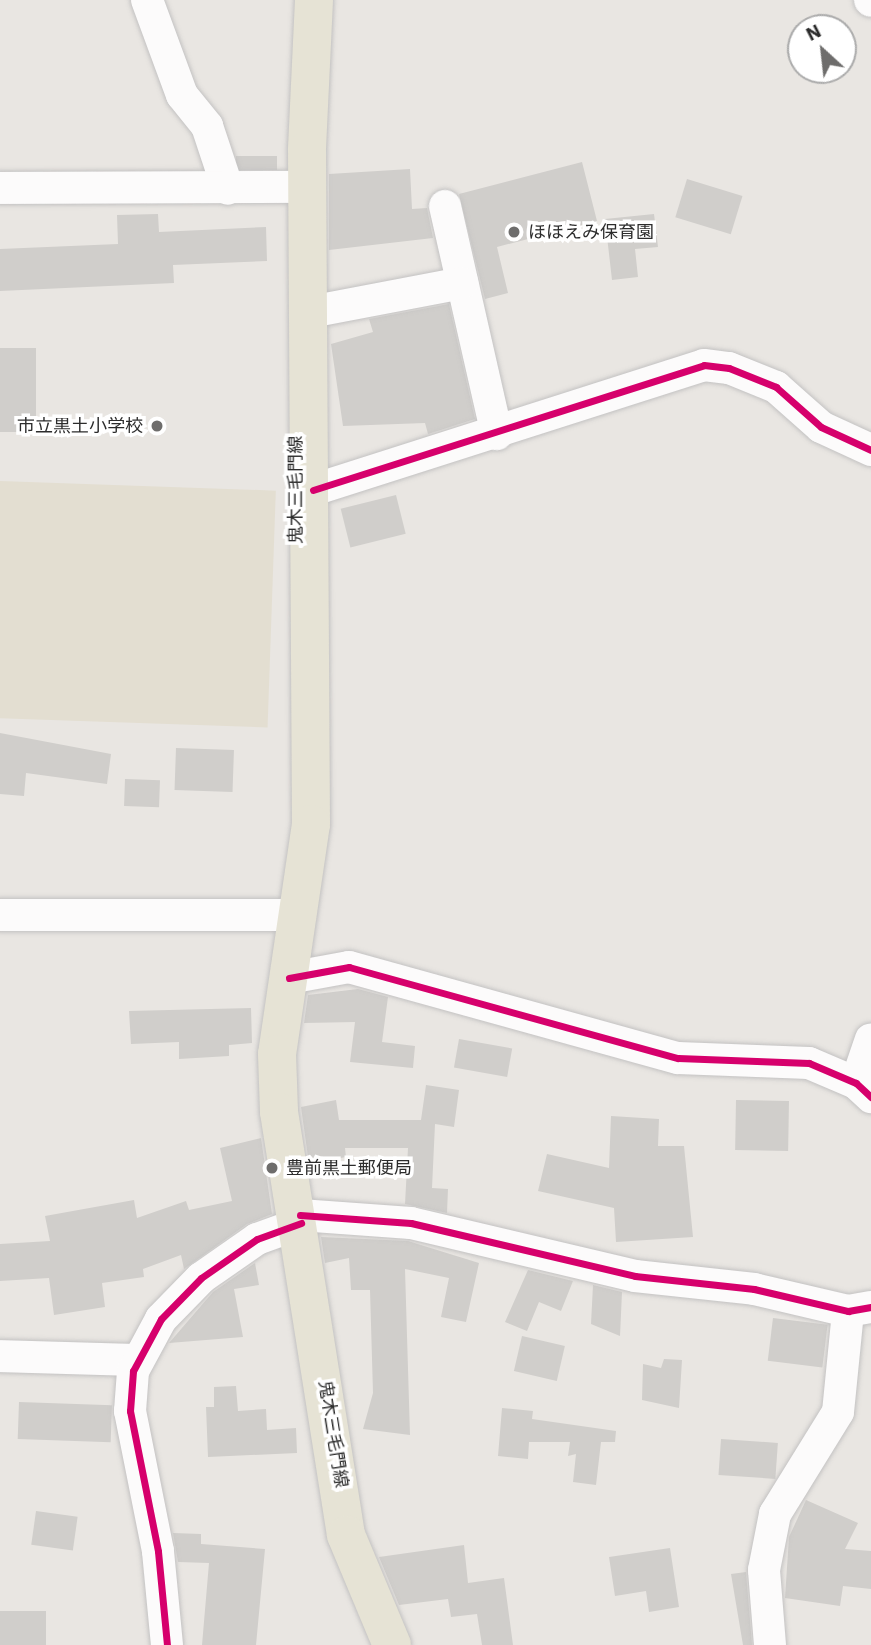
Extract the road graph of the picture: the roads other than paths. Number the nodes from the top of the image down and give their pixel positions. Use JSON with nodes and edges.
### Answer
{"nodes":[{"id":1,"x":147,"y":0,"type":"edge"},
{"id":2,"x":314,"y":0,"type":"edge"},
{"id":3,"x":307,"y":187,"type":"junction"},
{"id":4,"x":0,"y":188,"type":"edge"},
{"id":5,"x":228,"y":188,"type":"junction"},
{"id":6,"x":444,"y":206,"type":"dead end"},
{"id":7,"x":462,"y":283,"type":"junction"},
{"id":8,"x":310,"y":312,"type":"junction"},
{"id":9,"x":497,"y":434,"type":"junction"},
{"id":10,"x":871,"y":450,"type":"edge"},
{"id":11,"x":313,"y":490,"type":"junction"},
{"id":12,"x":0,"y":915,"type":"edge"},
{"id":13,"x":299,"y":915,"type":"junction"},
{"id":14,"x":289,"y":978,"type":"junction"},
{"id":15,"x":871,"y":1039,"type":"edge"},
{"id":16,"x":864,"y":1090,"type":"edge"},
{"id":17,"x":300,"y":1219,"type":"junction"},
{"id":18,"x":860,"y":1309,"type":"edge"},
{"id":19,"x":0,"y":1356,"type":"edge"},
{"id":20,"x":137,"y":1360,"type":"junction"},
{"id":21,"x":167,"y":1645,"type":"edge"},
{"id":22,"x":392,"y":1645,"type":"edge"},
{"id":23,"x":770,"y":1645,"type":"edge"}],
"edges":[{"from":1,"to":5,"type":"street"},
{"from":2,"to":3,"type":"main road","name":"鬼木三毛門線"},
{"from":3,"to":5,"type":"street"},
{"from":3,"to":8,"type":"main road","name":"鬼木三毛門線"},
{"from":4,"to":5,"type":"street"},
{"from":6,"to":7,"type":"street"},
{"from":7,"to":8,"type":"street"},
{"from":7,"to":9,"type":"street"},
{"from":8,"to":11,"type":"main road","name":"鬼木三毛門線"},
{"from":9,"to":10,"type":"street"},
{"from":9,"to":11,"type":"street"},
{"from":11,"to":13,"type":"main road","name":"鬼木三毛門線"},
{"from":12,"to":13,"type":"street"},
{"from":13,"to":14,"type":"main road","name":"鬼木三毛門線"},
{"from":14,"to":16,"type":"street"},
{"from":14,"to":17,"type":"main road","name":"鬼木三毛門線"},
{"from":15,"to":16,"type":"street"},
{"from":17,"to":18,"type":"street"},
{"from":17,"to":20,"type":"street"},
{"from":17,"to":22,"type":"main road","name":"鬼木三毛門線"},
{"from":18,"to":23,"type":"street"},
{"from":19,"to":20,"type":"street"},
{"from":20,"to":21,"type":"street"}]}
